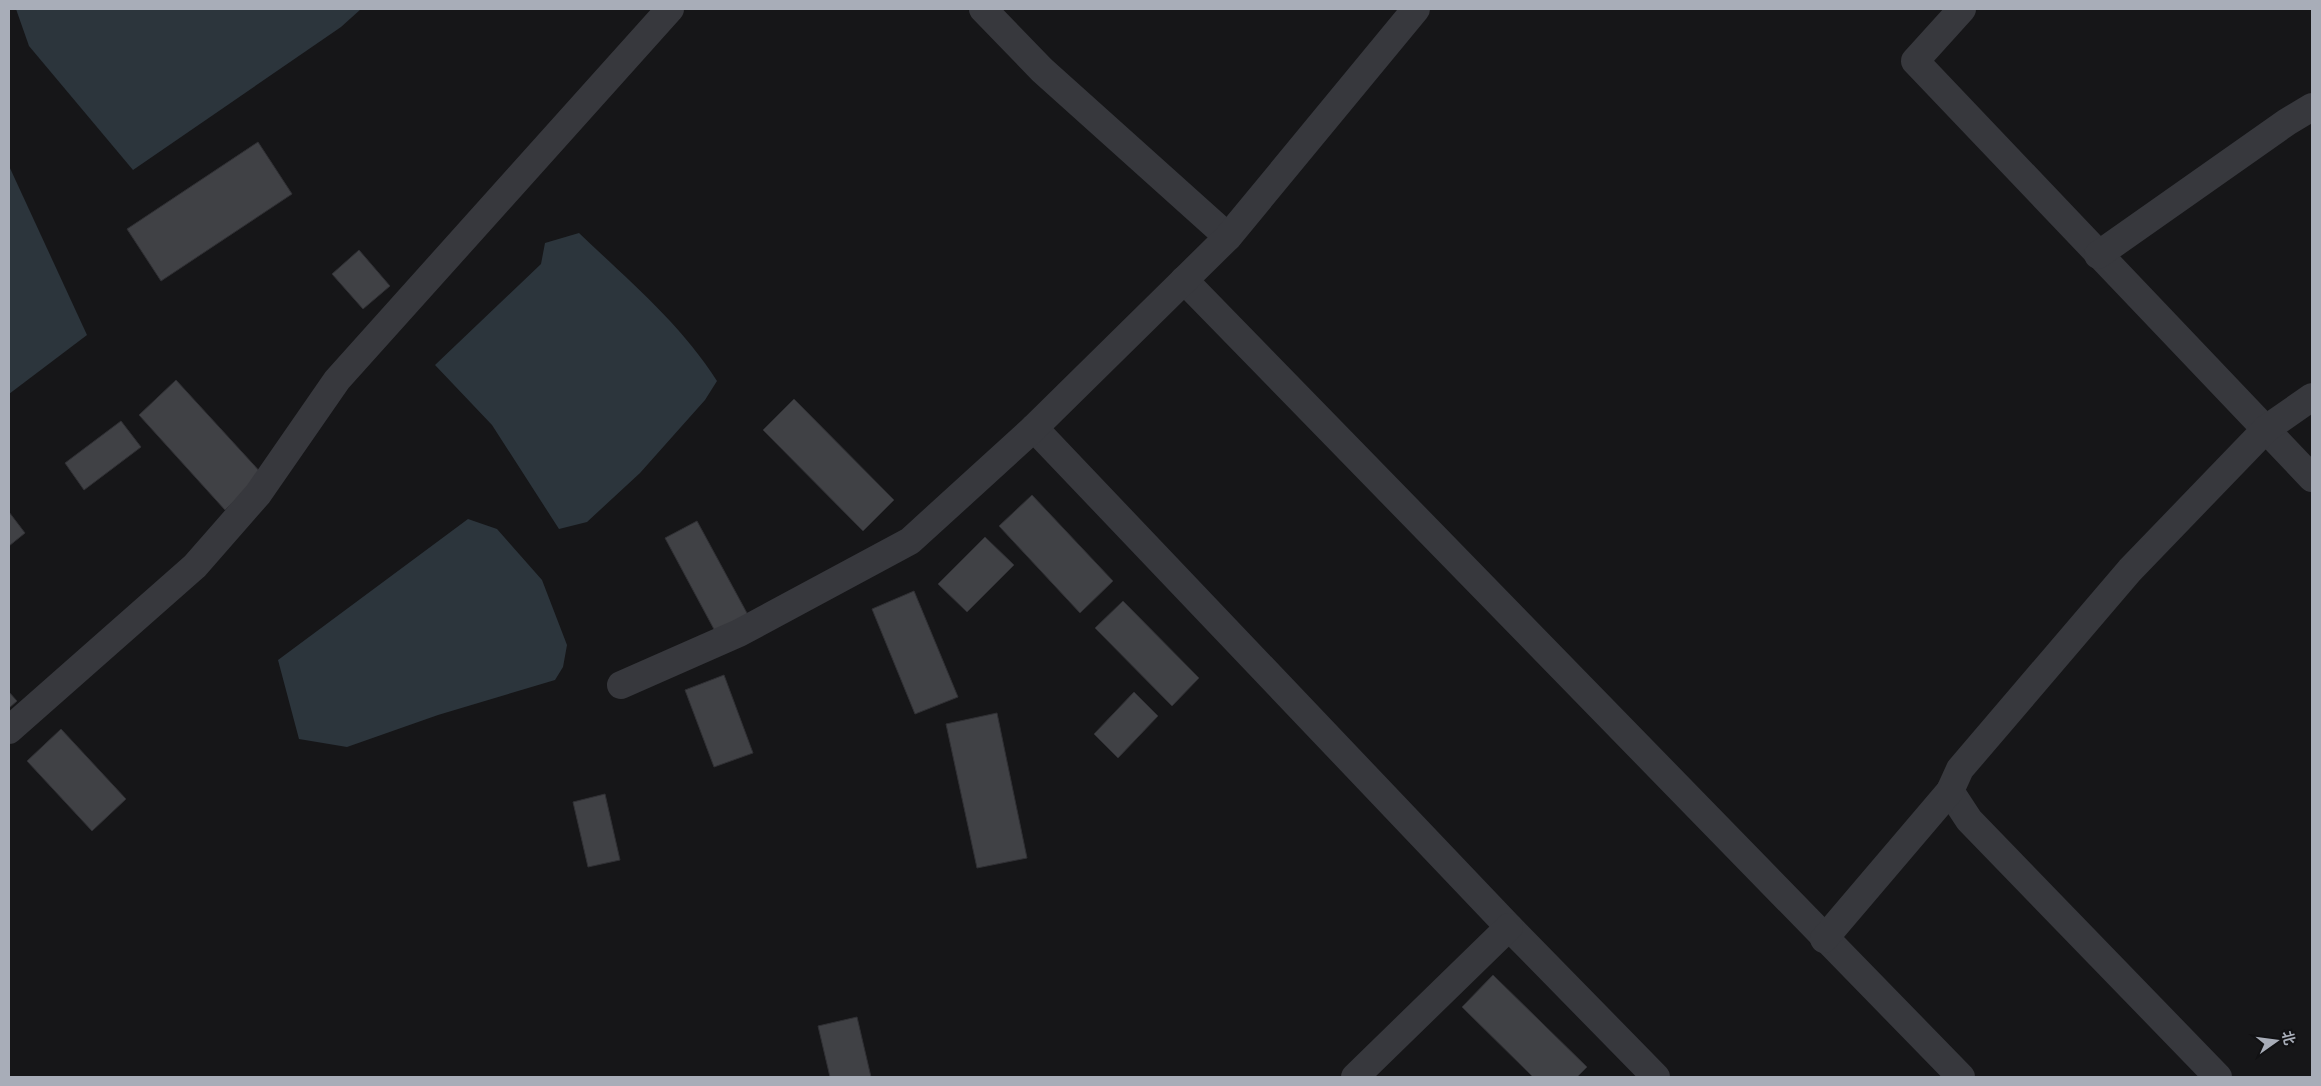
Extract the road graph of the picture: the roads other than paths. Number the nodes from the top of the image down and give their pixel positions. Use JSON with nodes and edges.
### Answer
{"nodes":[{"id":1,"x":670,"y":9,"type":"edge"},
{"id":2,"x":984,"y":9,"type":"edge"},
{"id":3,"x":1416,"y":9,"type":"edge"},
{"id":4,"x":1962,"y":9,"type":"edge"},
{"id":5,"x":2312,"y":107,"type":"edge"},
{"id":6,"x":1228,"y":237,"type":"junction"},
{"id":7,"x":2098,"y":255,"type":"junction"},
{"id":8,"x":1184,"y":280,"type":"junction"},
{"id":9,"x":2312,"y":397,"type":"edge"},
{"id":10,"x":1034,"y":428,"type":"junction"},
{"id":11,"x":2266,"y":429,"type":"junction"},
{"id":12,"x":2312,"y":478,"type":"edge"},
{"id":13,"x":621,"y":685,"type":"dead end"},
{"id":14,"x":9,"y":730,"type":"edge"},
{"id":15,"x":1950,"y":791,"type":"junction"},
{"id":16,"x":1509,"y":927,"type":"junction"},
{"id":17,"x":1824,"y":939,"type":"junction"},
{"id":18,"x":1355,"y":1077,"type":"edge"},
{"id":19,"x":1656,"y":1077,"type":"edge"},
{"id":20,"x":1961,"y":1077,"type":"edge"},
{"id":21,"x":2218,"y":1077,"type":"edge"}],
"edges":[{"from":1,"to":14,"type":"street"},
{"from":2,"to":6,"type":"street"},
{"from":3,"to":6,"type":"street"},
{"from":4,"to":7,"type":"street"},
{"from":5,"to":7,"type":"street"},
{"from":6,"to":8,"type":"street"},
{"from":7,"to":11,"type":"street"},
{"from":8,"to":10,"type":"street"},
{"from":8,"to":17,"type":"street"},
{"from":9,"to":11,"type":"street"},
{"from":10,"to":13,"type":"street"},
{"from":10,"to":16,"type":"street"},
{"from":11,"to":12,"type":"street"},
{"from":11,"to":15,"type":"street"},
{"from":15,"to":17,"type":"street"},
{"from":15,"to":21,"type":"street"},
{"from":16,"to":18,"type":"street"},
{"from":16,"to":19,"type":"street"},
{"from":17,"to":20,"type":"street"}]}
